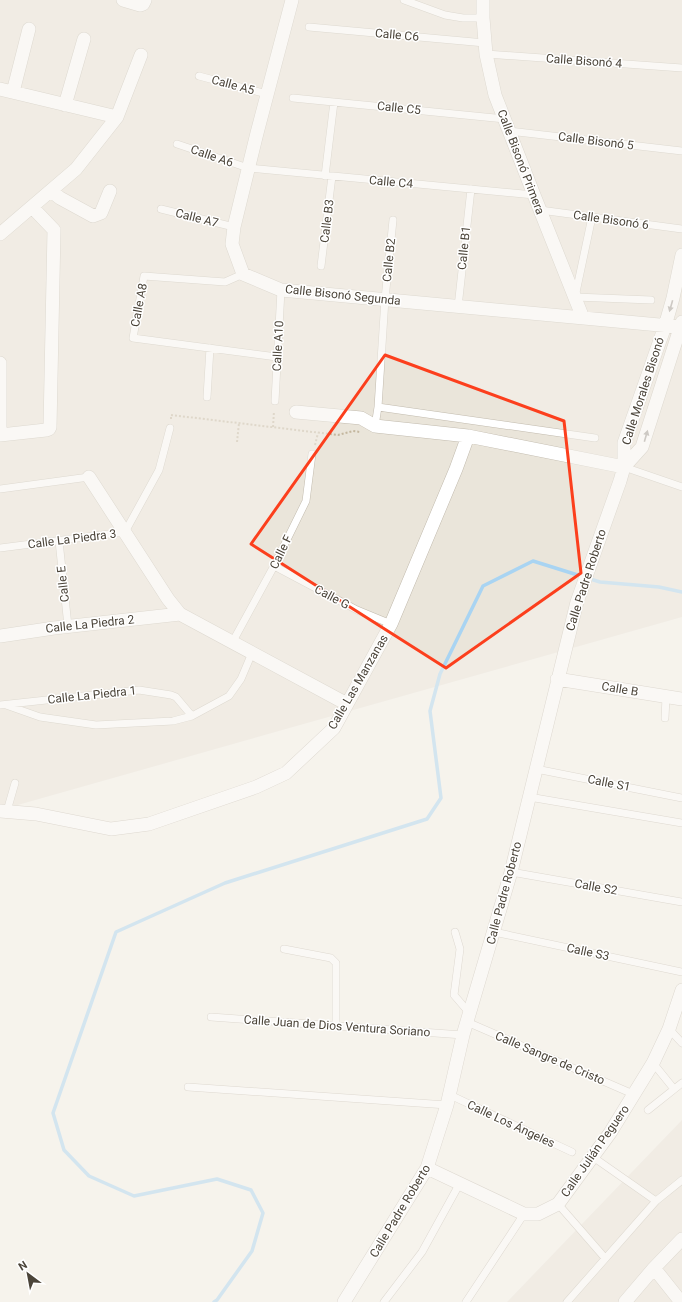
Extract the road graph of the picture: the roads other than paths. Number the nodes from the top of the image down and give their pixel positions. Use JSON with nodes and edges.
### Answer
{"nodes":[{"id":1,"x":123,"y":0,"type":"edge"},
{"id":2,"x":144,"y":0,"type":"edge"},
{"id":3,"x":292,"y":0,"type":"edge"},
{"id":4,"x":404,"y":0,"type":"edge"},
{"id":5,"x":483,"y":0,"type":"edge"},
{"id":6,"x":483,"y":18,"type":"junction"},
{"id":7,"x":309,"y":27,"type":"dead end"},
{"id":8,"x":30,"y":29,"type":"dead end"},
{"id":9,"x":84,"y":39,"type":"dead end"},
{"id":10,"x":486,"y":48,"type":"junction"},
{"id":11,"x":141,"y":55,"type":"dead end"},
{"id":12,"x":682,"y":68,"type":"edge"},
{"id":13,"x":199,"y":76,"type":"dead end"},
{"id":14,"x":0,"y":89,"type":"edge"},
{"id":15,"x":13,"y":92,"type":"junction"},
{"id":16,"x":267,"y":94,"type":"junction"},
{"id":17,"x":293,"y":98,"type":"dead end"},
{"id":18,"x":334,"y":102,"type":"junction"},
{"id":19,"x":65,"y":104,"type":"junction"},
{"id":20,"x":117,"y":117,"type":"junction"},
{"id":21,"x":507,"y":125,"type":"junction"},
{"id":22,"x":176,"y":144,"type":"dead end"},
{"id":23,"x":682,"y":152,"type":"edge"},
{"id":24,"x":248,"y":168,"type":"junction"},
{"id":25,"x":329,"y":176,"type":"junction"},
{"id":26,"x":471,"y":189,"type":"junction"},
{"id":27,"x":51,"y":191,"type":"junction"},
{"id":28,"x":110,"y":191,"type":"dead end"},
{"id":29,"x":534,"y":195,"type":"junction"},
{"id":30,"x":32,"y":207,"type":"junction"},
{"id":31,"x":161,"y":209,"type":"dead end"},
{"id":32,"x":540,"y":210,"type":"junction"},
{"id":33,"x":592,"y":217,"type":"junction"},
{"id":34,"x":393,"y":220,"type":"dead end"},
{"id":35,"x":234,"y":228,"type":"junction"},
{"id":36,"x":682,"y":230,"type":"edge"},
{"id":37,"x":0,"y":234,"type":"edge"},
{"id":38,"x":682,"y":255,"type":"edge"},
{"id":39,"x":321,"y":266,"type":"dead end"},
{"id":40,"x":243,"y":274,"type":"junction"},
{"id":41,"x":281,"y":290,"type":"junction"},
{"id":42,"x":575,"y":297,"type":"junction"},
{"id":43,"x":384,"y":300,"type":"junction"},
{"id":44,"x":651,"y":300,"type":"dead end"},
{"id":45,"x":458,"y":306,"type":"junction"},
{"id":46,"x":583,"y":318,"type":"junction"},
{"id":47,"x":681,"y":324,"type":"edge"},
{"id":48,"x":665,"y":326,"type":"junction"},
{"id":49,"x":210,"y":348,"type":"junction"},
{"id":50,"x":278,"y":357,"type":"junction"},
{"id":51,"x":0,"y":363,"type":"edge"},
{"id":52,"x":207,"y":397,"type":"dead end"},
{"id":53,"x":275,"y":401,"type":"road end"},
{"id":54,"x":378,"y":408,"type":"junction"},
{"id":55,"x":296,"y":412,"type":"dead end"},
{"id":56,"x":375,"y":426,"type":"junction"},
{"id":57,"x":170,"y":428,"type":"road end"},
{"id":58,"x":0,"y":435,"type":"edge"},
{"id":59,"x":468,"y":436,"type":"junction"},
{"id":60,"x":595,"y":438,"type":"dead end"},
{"id":61,"x":312,"y":454,"type":"road end"},
{"id":62,"x":624,"y":467,"type":"junction"},
{"id":63,"x":89,"y":478,"type":"joint"},
{"id":64,"x":682,"y":487,"type":"edge"},
{"id":65,"x":0,"y":489,"type":"edge"},
{"id":66,"x":125,"y":532,"type":"junction"},
{"id":67,"x":59,"y":541,"type":"junction"},
{"id":68,"x":0,"y":548,"type":"edge"},
{"id":69,"x":274,"y":566,"type":"junction"},
{"id":70,"x":180,"y":614,"type":"junction"},
{"id":71,"x":391,"y":624,"type":"junction"},
{"id":72,"x":68,"y":626,"type":"junction"},
{"id":73,"x":0,"y":636,"type":"edge"},
{"id":74,"x":232,"y":643,"type":"junction"},
{"id":75,"x":252,"y":653,"type":"junction"},
{"id":76,"x":557,"y":679,"type":"junction"},
{"id":77,"x":666,"y":697,"type":"junction"},
{"id":78,"x":682,"y":699,"type":"edge"},
{"id":79,"x":347,"y":704,"type":"junction"},
{"id":80,"x":3,"y":705,"type":"edge"},
{"id":81,"x":192,"y":716,"type":"junction"},
{"id":82,"x":665,"y":718,"type":"dead end"},
{"id":83,"x":536,"y":769,"type":"junction"},
{"id":84,"x":15,"y":783,"type":"dead end"},
{"id":85,"x":529,"y":797,"type":"junction"},
{"id":86,"x":682,"y":798,"type":"edge"},
{"id":87,"x":3,"y":811,"type":"edge"},
{"id":88,"x":682,"y":823,"type":"edge"},
{"id":89,"x":511,"y":872,"type":"junction"},
{"id":90,"x":682,"y":902,"type":"edge"},
{"id":91,"x":455,"y":932,"type":"dead end"},
{"id":92,"x":494,"y":932,"type":"junction"},
{"id":93,"x":284,"y":949,"type":"dead end"},
{"id":94,"x":682,"y":972,"type":"edge"},
{"id":95,"x":682,"y":990,"type":"edge"},
{"id":96,"x":679,"y":1006,"type":"edge"},
{"id":97,"x":211,"y":1017,"type":"dead end"},
{"id":98,"x":467,"y":1022,"type":"junction"},
{"id":99,"x":336,"y":1026,"type":"junction"},
{"id":100,"x":669,"y":1029,"type":"junction"},
{"id":101,"x":682,"y":1043,"type":"edge"},
{"id":102,"x":654,"y":1063,"type":"junction"},
{"id":103,"x":682,"y":1083,"type":"edge"},
{"id":104,"x":188,"y":1087,"type":"dead end"},
{"id":105,"x":674,"y":1089,"type":"junction"},
{"id":106,"x":634,"y":1094,"type":"junction"},
{"id":107,"x":448,"y":1100,"type":"junction"},
{"id":108,"x":648,"y":1110,"type":"dead end"},
{"id":109,"x":572,"y":1152,"type":"dead end"},
{"id":110,"x":593,"y":1157,"type":"junction"},
{"id":111,"x":427,"y":1168,"type":"junction"},
{"id":112,"x":682,"y":1180,"type":"edge"},
{"id":113,"x":460,"y":1183,"type":"junction"},
{"id":114,"x":656,"y":1201,"type":"junction"},
{"id":115,"x":558,"y":1204,"type":"junction"},
{"id":116,"x":524,"y":1214,"type":"junction"},
{"id":117,"x":682,"y":1239,"type":"edge"},
{"id":118,"x":605,"y":1258,"type":"junction"},
{"id":119,"x":654,"y":1268,"type":"junction"},
{"id":120,"x":345,"y":1301,"type":"edge"},
{"id":121,"x":384,"y":1302,"type":"edge"},
{"id":122,"x":466,"y":1302,"type":"edge"},
{"id":123,"x":567,"y":1302,"type":"edge"},
{"id":124,"x":625,"y":1302,"type":"edge"},
{"id":125,"x":681,"y":1302,"type":"edge"}],
"edges":[{"from":1,"to":2,"type":"street"},
{"from":3,"to":16,"type":"street"},
{"from":4,"to":6,"type":"lane"},
{"from":5,"to":6,"type":"street","name":"Calle Bisonó Primera"},
{"from":6,"to":10,"type":"street","name":"Calle Bisonó Primera"},
{"from":7,"to":10,"type":"lane","name":"Calle C6"},
{"from":8,"to":15,"type":"street"},
{"from":9,"to":19,"type":"street"},
{"from":10,"to":12,"type":"lane","name":"Calle Bisonó 4"},
{"from":10,"to":21,"type":"street","name":"Calle Bisonó Primera"},
{"from":11,"to":20,"type":"street"},
{"from":13,"to":16,"type":"lane","name":"Calle A5"},
{"from":14,"to":15,"type":"street"},
{"from":15,"to":19,"type":"street"},
{"from":16,"to":24,"type":"street"},
{"from":17,"to":18,"type":"lane","name":"Calle C5"},
{"from":18,"to":21,"type":"lane","name":"Calle C5"},
{"from":18,"to":25,"type":"lane","name":"Calle B3"},
{"from":19,"to":20,"type":"street"},
{"from":20,"to":27,"type":"street"},
{"from":21,"to":23,"type":"lane","name":"Calle Bisonó 5"},
{"from":21,"to":29,"type":"street","name":"Calle Bisonó Primera"},
{"from":22,"to":24,"type":"lane","name":"Calle A6"},
{"from":24,"to":25,"type":"lane","name":"Calle C4"},
{"from":24,"to":35,"type":"street"},
{"from":25,"to":26,"type":"lane","name":"Calle C4"},
{"from":25,"to":39,"type":"lane","name":"Calle B3"},
{"from":26,"to":29,"type":"lane","name":"Calle C4"},
{"from":26,"to":45,"type":"lane","name":"Calle B1"},
{"from":27,"to":28,"type":"street"},
{"from":27,"to":30,"type":"street"},
{"from":29,"to":32,"type":"street","name":"Calle Bisonó Primera"},
{"from":30,"to":37,"type":"street"},
{"from":30,"to":58,"type":"street"},
{"from":31,"to":35,"type":"lane","name":"Calle A7"},
{"from":32,"to":33,"type":"lane","name":"Calle Bisonó 6"},
{"from":32,"to":42,"type":"street","name":"Calle Bisonó Primera"},
{"from":33,"to":36,"type":"lane","name":"Calle Bisonó 6"},
{"from":33,"to":42,"type":"lane"},
{"from":34,"to":43,"type":"lane","name":"Calle B2"},
{"from":35,"to":40,"type":"street"},
{"from":38,"to":48,"type":"street","name":"Calle Morales Bisonó","one_way":true},
{"from":40,"to":41,"type":"street","name":"Calle Bisonó Segunda"},
{"from":40,"to":49,"type":"lane","name":"Calle A8"},
{"from":41,"to":43,"type":"street","name":"Calle Bisonó Segunda"},
{"from":41,"to":50,"type":"lane","name":"Calle A10"},
{"from":42,"to":44,"type":"lane"},
{"from":42,"to":46,"type":"street","name":"Calle Bisonó Primera"},
{"from":43,"to":45,"type":"street","name":"Calle Bisonó Segunda"},
{"from":43,"to":54,"type":"lane","name":"Calle B2"},
{"from":45,"to":46,"type":"street","name":"Calle Bisonó Segunda"},
{"from":46,"to":48,"type":"street","name":"Calle Bisonó Segunda"},
{"from":47,"to":48,"type":"street","name":"Calle Bisonó Segunda"},
{"from":62,"to":47,"type":"street","name":"Calle Morales Bisonó","one_way":true},
{"from":48,"to":62,"type":"street","name":"Calle Morales Bisonó"},
{"from":49,"to":50,"type":"lane","name":"Calle A8"},
{"from":49,"to":52,"type":"lane"},
{"from":50,"to":53,"type":"lane","name":"Calle A10"},
{"from":51,"to":58,"type":"street"},
{"from":54,"to":56,"type":"lane","name":"Calle B2"},
{"from":54,"to":60,"type":"lane"},
{"from":55,"to":56,"type":"street"},
{"from":56,"to":59,"type":"street"},
{"from":57,"to":66,"type":"lane","name":"Calle La Piedra 3"},
{"from":59,"to":62,"type":"street"},
{"from":59,"to":71,"type":"street","name":"Calle Las Manzanas"},
{"from":61,"to":69,"type":"lane","name":"Calle F"},
{"from":62,"to":64,"type":"lane"},
{"from":62,"to":76,"type":"street","name":"Calle Padre Roberto"},
{"from":63,"to":65,"type":"lane"},
{"from":63,"to":66,"type":"street"},
{"from":66,"to":67,"type":"lane","name":"Calle La Piedra 3"},
{"from":66,"to":70,"type":"street"},
{"from":67,"to":68,"type":"lane","name":"Calle La Piedra 3"},
{"from":67,"to":72,"type":"lane","name":"Calle E"},
{"from":69,"to":71,"type":"lane","name":"Calle G"},
{"from":69,"to":74,"type":"lane","name":"Calle F"},
{"from":70,"to":72,"type":"street","name":"Calle La Piedra 2"},
{"from":70,"to":74,"type":"street"},
{"from":71,"to":79,"type":"street","name":"Calle Las Manzanas"},
{"from":72,"to":73,"type":"street","name":"Calle La Piedra 2"},
{"from":74,"to":75,"type":"street"},
{"from":75,"to":79,"type":"street"},
{"from":75,"to":81,"type":"lane","name":"Calle La Piedra 1"},
{"from":76,"to":77,"type":"street","name":"Calle B"},
{"from":76,"to":83,"type":"street","name":"Calle Padre Roberto"},
{"from":77,"to":78,"type":"street","name":"Calle B"},
{"from":77,"to":82,"type":"lane"},
{"from":79,"to":87,"type":"street","name":"Calle Las Manzanas"},
{"from":80,"to":81,"type":"lane","name":"Calle La Piedra 1"},
{"from":80,"to":81,"type":"lane","name":"Calle La Piedra 1"},
{"from":83,"to":85,"type":"street","name":"Calle Padre Roberto"},
{"from":83,"to":86,"type":"lane","name":"Calle S1"},
{"from":84,"to":87,"type":"lane"},
{"from":85,"to":88,"type":"lane"},
{"from":85,"to":89,"type":"street","name":"Calle Padre Roberto"},
{"from":89,"to":90,"type":"lane","name":"Calle S2"},
{"from":89,"to":92,"type":"street","name":"Calle Padre Roberto"},
{"from":91,"to":98,"type":"lane"},
{"from":92,"to":94,"type":"lane","name":"Calle S3"},
{"from":92,"to":98,"type":"street","name":"Calle Padre Roberto"},
{"from":93,"to":99,"type":"lane"},
{"from":95,"to":96,"type":"street","name":"Calle Julián Peguero"},
{"from":96,"to":100,"type":"street","name":"Calle Julián Peguero"},
{"from":97,"to":99,"type":"lane","name":"Calle Juan de Dios Ventura Soriano"},
{"from":98,"to":99,"type":"lane","name":"Calle Juan de Dios Ventura Soriano"},
{"from":98,"to":106,"type":"lane","name":"Calle Sangre de Cristo"},
{"from":98,"to":107,"type":"street","name":"Calle Padre Roberto"},
{"from":100,"to":101,"type":"lane"},
{"from":100,"to":102,"type":"street","name":"Calle Julián Peguero"},
{"from":102,"to":105,"type":"lane"},
{"from":102,"to":106,"type":"street","name":"Calle Julián Peguero"},
{"from":103,"to":105,"type":"lane"},
{"from":104,"to":107,"type":"lane"},
{"from":105,"to":108,"type":"lane"},
{"from":106,"to":110,"type":"street","name":"Calle Julián Peguero"},
{"from":107,"to":109,"type":"lane","name":"Calle Los Ángeles"},
{"from":107,"to":111,"type":"street","name":"Calle Padre Roberto"},
{"from":110,"to":114,"type":"lane"},
{"from":110,"to":115,"type":"street","name":"Calle Julián Peguero"},
{"from":111,"to":113,"type":"street"},
{"from":111,"to":120,"type":"street","name":"Calle Padre Roberto"},
{"from":112,"to":114,"type":"lane"},
{"from":113,"to":116,"type":"street"},
{"from":113,"to":121,"type":"lane"},
{"from":114,"to":118,"type":"lane"},
{"from":115,"to":116,"type":"street","name":"Calle Julián Peguero"},
{"from":115,"to":118,"type":"lane"},
{"from":116,"to":122,"type":"lane"},
{"from":117,"to":119,"type":"street"},
{"from":118,"to":123,"type":"lane"},
{"from":119,"to":124,"type":"street"},
{"from":119,"to":125,"type":"street"}]}
